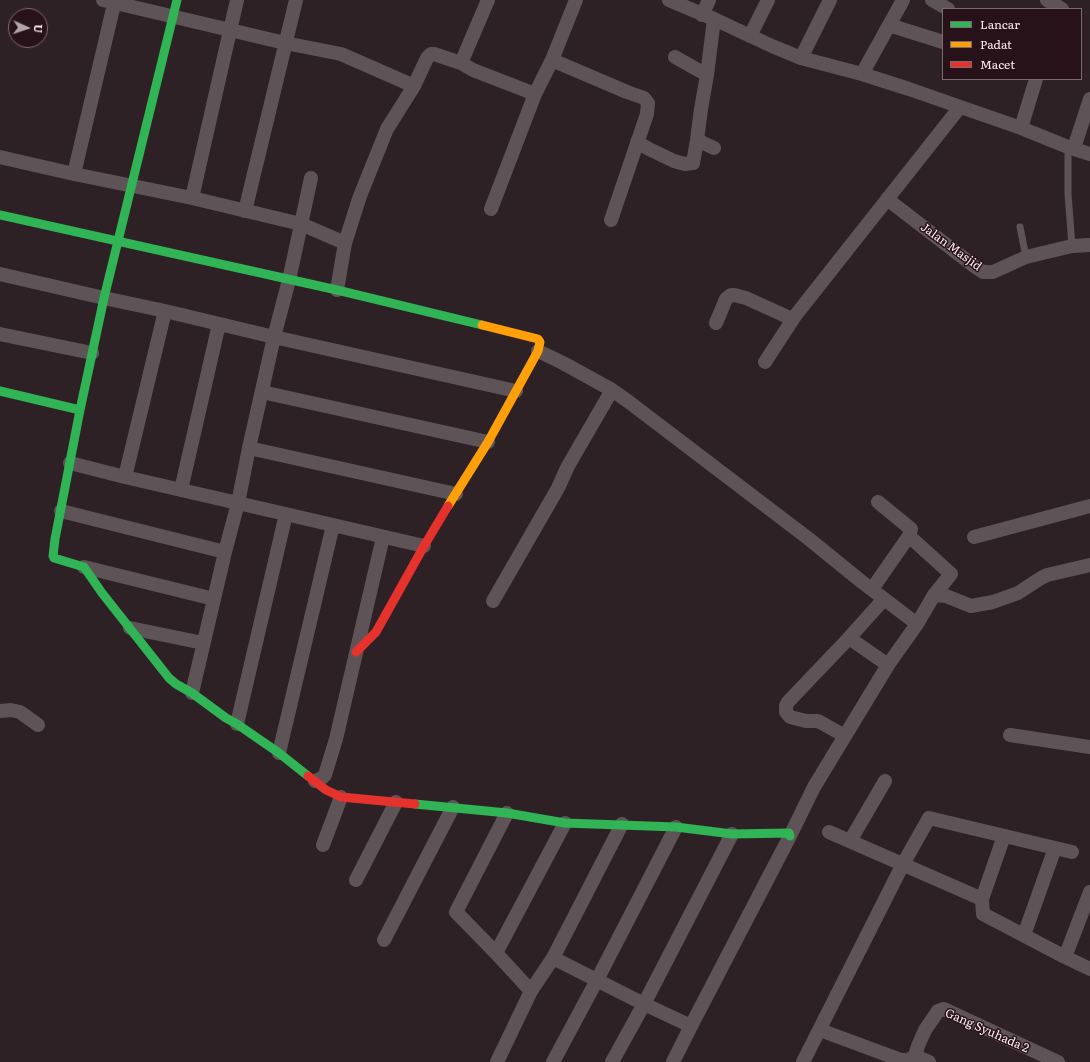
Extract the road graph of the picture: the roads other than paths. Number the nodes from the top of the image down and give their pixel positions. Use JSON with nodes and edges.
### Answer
{"nodes":[{"id":1,"x":177,"y":0,"type":"edge"},
{"id":2,"x":237,"y":0,"type":"edge"},
{"id":3,"x":296,"y":0,"type":"edge"},
{"id":4,"x":488,"y":0,"type":"edge"},
{"id":5,"x":576,"y":0,"type":"edge"},
{"id":6,"x":669,"y":0,"type":"edge"},
{"id":7,"x":709,"y":0,"type":"edge"},
{"id":8,"x":768,"y":0,"type":"edge"},
{"id":9,"x":830,"y":0,"type":"edge"},
{"id":10,"x":903,"y":0,"type":"edge"},
{"id":11,"x":932,"y":0,"type":"edge"},
{"id":12,"x":1047,"y":0,"type":"edge"},
{"id":13,"x":111,"y":1,"type":"edge"},
{"id":14,"x":946,"y":8,"type":"edge"},
{"id":15,"x":1061,"y":8,"type":"edge"},
{"id":16,"x":173,"y":16,"type":"junction"},
{"id":17,"x":708,"y":17,"type":"junction"},
{"id":18,"x":889,"y":25,"type":"junction"},
{"id":19,"x":231,"y":30,"type":"junction"},
{"id":20,"x":750,"y":36,"type":"junction"},
{"id":21,"x":942,"y":42,"type":"edge"},
{"id":22,"x":285,"y":43,"type":"junction"},
{"id":23,"x":675,"y":57,"type":"dead end"},
{"id":24,"x":801,"y":58,"type":"junction"},
{"id":25,"x":552,"y":60,"type":"junction"},
{"id":26,"x":461,"y":63,"type":"junction"},
{"id":27,"x":862,"y":74,"type":"junction"},
{"id":28,"x":707,"y":75,"type":"junction"},
{"id":29,"x":1036,"y":80,"type":"edge"},
{"id":30,"x":414,"y":86,"type":"junction"},
{"id":31,"x":535,"y":94,"type":"junction"},
{"id":32,"x":1090,"y":99,"type":"edge"},
{"id":33,"x":960,"y":107,"type":"junction"},
{"id":34,"x":1021,"y":128,"type":"junction"},
{"id":35,"x":697,"y":140,"type":"junction"},
{"id":36,"x":637,"y":142,"type":"junction"},
{"id":37,"x":1071,"y":147,"type":"junction"},
{"id":38,"x":714,"y":148,"type":"dead end"},
{"id":39,"x":1090,"y":154,"type":"edge"},
{"id":40,"x":0,"y":157,"type":"edge"},
{"id":41,"x":74,"y":174,"type":"junction"},
{"id":42,"x":311,"y":178,"type":"dead end"},
{"id":43,"x":131,"y":186,"type":"junction"},
{"id":44,"x":192,"y":198,"type":"junction"},
{"id":45,"x":886,"y":199,"type":"junction"},
{"id":46,"x":491,"y":209,"type":"dead end"},
{"id":47,"x":245,"y":211,"type":"junction"},
{"id":48,"x":0,"y":215,"type":"edge"},
{"id":49,"x":611,"y":220,"type":"dead end"},
{"id":50,"x":301,"y":224,"type":"junction"},
{"id":51,"x":1020,"y":227,"type":"dead end"},
{"id":52,"x":118,"y":241,"type":"junction"},
{"id":53,"x":345,"y":243,"type":"junction"},
{"id":54,"x":1090,"y":244,"type":"edge"},
{"id":55,"x":1072,"y":246,"type":"junction"},
{"id":56,"x":1026,"y":257,"type":"junction"},
{"id":57,"x":0,"y":274,"type":"edge"},
{"id":58,"x":289,"y":280,"type":"junction"},
{"id":59,"x":338,"y":290,"type":"junction"},
{"id":60,"x":104,"y":298,"type":"junction"},
{"id":61,"x":165,"y":311,"type":"junction"},
{"id":62,"x":795,"y":316,"type":"junction"},
{"id":63,"x":716,"y":323,"type":"dead end"},
{"id":64,"x":220,"y":324,"type":"junction"},
{"id":65,"x":0,"y":334,"type":"edge"},
{"id":66,"x":274,"y":337,"type":"junction"},
{"id":67,"x":538,"y":351,"type":"junction"},
{"id":68,"x":92,"y":353,"type":"junction"},
{"id":69,"x":765,"y":362,"type":"dead end"},
{"id":70,"x":612,"y":390,"type":"junction"},
{"id":71,"x":0,"y":391,"type":"edge"},
{"id":72,"x":516,"y":391,"type":"junction"},
{"id":73,"x":262,"y":392,"type":"junction"},
{"id":74,"x":80,"y":410,"type":"junction"},
{"id":75,"x":488,"y":442,"type":"junction"},
{"id":76,"x":249,"y":448,"type":"junction"},
{"id":77,"x":70,"y":463,"type":"junction"},
{"id":78,"x":125,"y":477,"type":"junction"},
{"id":79,"x":181,"y":490,"type":"junction"},
{"id":80,"x":456,"y":494,"type":"junction"},
{"id":81,"x":238,"y":502,"type":"junction"},
{"id":82,"x":878,"y":502,"type":"dead end"},
{"id":83,"x":1090,"y":506,"type":"edge"},
{"id":84,"x":61,"y":511,"type":"junction"},
{"id":85,"x":286,"y":514,"type":"junction"},
{"id":86,"x":333,"y":525,"type":"junction"},
{"id":87,"x":909,"y":536,"type":"junction"},
{"id":88,"x":974,"y":536,"type":"dead end"},
{"id":89,"x":383,"y":537,"type":"junction"},
{"id":90,"x":424,"y":546,"type":"junction"},
{"id":91,"x":225,"y":552,"type":"junction"},
{"id":92,"x":1090,"y":565,"type":"edge"},
{"id":93,"x":84,"y":567,"type":"junction"},
{"id":94,"x":872,"y":589,"type":"junction"},
{"id":95,"x":934,"y":595,"type":"junction"},
{"id":96,"x":214,"y":599,"type":"junction"},
{"id":97,"x":884,"y":599,"type":"junction"},
{"id":98,"x":493,"y":600,"type":"dead end"},
{"id":99,"x":917,"y":624,"type":"junction"},
{"id":100,"x":130,"y":628,"type":"junction"},
{"id":101,"x":850,"y":638,"type":"junction"},
{"id":102,"x":203,"y":643,"type":"junction"},
{"id":103,"x":356,"y":652,"type":"junction"},
{"id":104,"x":888,"y":664,"type":"junction"},
{"id":105,"x":192,"y":693,"type":"junction"},
{"id":106,"x":0,"y":711,"type":"edge"},
{"id":107,"x":237,"y":724,"type":"junction"},
{"id":108,"x":38,"y":725,"type":"dead end"},
{"id":109,"x":1010,"y":735,"type":"dead end"},
{"id":110,"x":845,"y":736,"type":"junction"},
{"id":111,"x":1090,"y":747,"type":"edge"},
{"id":112,"x":279,"y":753,"type":"junction"},
{"id":113,"x":315,"y":781,"type":"junction"},
{"id":114,"x":885,"y":781,"type":"dead end"},
{"id":115,"x":341,"y":797,"type":"junction"},
{"id":116,"x":396,"y":802,"type":"junction"},
{"id":117,"x":453,"y":807,"type":"junction"},
{"id":118,"x":507,"y":813,"type":"junction"},
{"id":119,"x":565,"y":823,"type":"junction"},
{"id":120,"x":622,"y":824,"type":"junction"},
{"id":121,"x":676,"y":827,"type":"junction"},
{"id":122,"x":829,"y":832,"type":"dead end"},
{"id":123,"x":732,"y":834,"type":"junction"},
{"id":124,"x":790,"y":836,"type":"junction"},
{"id":125,"x":1004,"y":836,"type":"junction"},
{"id":126,"x":850,"y":841,"type":"junction"},
{"id":127,"x":323,"y":845,"type":"dead end"},
{"id":128,"x":1054,"y":848,"type":"junction"},
{"id":129,"x":1072,"y":852,"type":"dead end"},
{"id":130,"x":902,"y":864,"type":"junction"},
{"id":131,"x":356,"y":880,"type":"dead end"},
{"id":132,"x":1090,"y":892,"type":"edge"},
{"id":133,"x":982,"y":899,"type":"junction"},
{"id":134,"x":1024,"y":935,"type":"junction"},
{"id":135,"x":384,"y":940,"type":"dead end"},
{"id":136,"x":496,"y":952,"type":"junction"},
{"id":137,"x":1065,"y":957,"type":"junction"},
{"id":138,"x":553,"y":958,"type":"junction"},
{"id":139,"x":1090,"y":969,"type":"edge"},
{"id":140,"x":597,"y":980,"type":"junction"},
{"id":141,"x":531,"y":991,"type":"junction"},
{"id":142,"x":644,"y":1004,"type":"junction"},
{"id":143,"x":691,"y":1026,"type":"junction"},
{"id":144,"x":820,"y":1030,"type":"junction"},
{"id":145,"x":914,"y":1059,"type":"edge"},
{"id":146,"x":497,"y":1062,"type":"edge"},
{"id":147,"x":553,"y":1062,"type":"edge"},
{"id":148,"x":612,"y":1062,"type":"edge"},
{"id":149,"x":673,"y":1062,"type":"edge"},
{"id":150,"x":803,"y":1062,"type":"edge"},
{"id":151,"x":929,"y":1062,"type":"edge"},
{"id":152,"x":1058,"y":1062,"type":"edge"}],
"edges":[{"from":1,"to":16,"type":"street"},
{"from":2,"to":19,"type":"street"},
{"from":3,"to":22,"type":"street"},
{"from":4,"to":26,"type":"street"},
{"from":5,"to":25,"type":"street"},
{"from":6,"to":17,"type":"street"},
{"from":7,"to":17,"type":"street"},
{"from":8,"to":20,"type":"street"},
{"from":9,"to":24,"type":"street"},
{"from":10,"to":18,"type":"street"},
{"from":11,"to":14,"type":"street"},
{"from":12,"to":15,"type":"street"},
{"from":13,"to":16,"type":"street"},
{"from":13,"to":41,"type":"street"},
{"from":16,"to":19,"type":"street"},
{"from":16,"to":43,"type":"street"},
{"from":17,"to":20,"type":"street"},
{"from":17,"to":28,"type":"street"},
{"from":18,"to":21,"type":"street"},
{"from":18,"to":27,"type":"street"},
{"from":19,"to":22,"type":"street"},
{"from":19,"to":44,"type":"street"},
{"from":20,"to":24,"type":"street"},
{"from":22,"to":30,"type":"street"},
{"from":22,"to":47,"type":"street"},
{"from":23,"to":28,"type":"street"},
{"from":24,"to":27,"type":"street"},
{"from":25,"to":31,"type":"street"},
{"from":25,"to":36,"type":"street"},
{"from":26,"to":30,"type":"street"},
{"from":26,"to":31,"type":"street"},
{"from":27,"to":33,"type":"street"},
{"from":28,"to":35,"type":"street"},
{"from":29,"to":34,"type":"street"},
{"from":30,"to":53,"type":"street"},
{"from":31,"to":46,"type":"street"},
{"from":32,"to":37,"type":"street"},
{"from":33,"to":34,"type":"street"},
{"from":33,"to":45,"type":"street"},
{"from":34,"to":37,"type":"street"},
{"from":35,"to":36,"type":"street"},
{"from":35,"to":38,"type":"street"},
{"from":36,"to":49,"type":"street"},
{"from":37,"to":39,"type":"street"},
{"from":37,"to":55,"type":"lane"},
{"from":40,"to":41,"type":"street"},
{"from":41,"to":43,"type":"street"},
{"from":42,"to":50,"type":"street"},
{"from":43,"to":44,"type":"street"},
{"from":43,"to":52,"type":"street"},
{"from":44,"to":47,"type":"street"},
{"from":45,"to":56,"type":"street","name":"Jalan Masjid"},
{"from":45,"to":62,"type":"street"},
{"from":47,"to":50,"type":"street"},
{"from":48,"to":52,"type":"street"},
{"from":50,"to":53,"type":"street"},
{"from":50,"to":58,"type":"street"},
{"from":51,"to":56,"type":"lane"},
{"from":52,"to":58,"type":"street"},
{"from":52,"to":60,"type":"street"},
{"from":53,"to":59,"type":"street"},
{"from":54,"to":55,"type":"street","name":"Jalan Masjid"},
{"from":55,"to":56,"type":"street","name":"Jalan Masjid"},
{"from":57,"to":60,"type":"street"},
{"from":58,"to":59,"type":"street"},
{"from":58,"to":66,"type":"street"},
{"from":59,"to":67,"type":"street"},
{"from":60,"to":61,"type":"street"},
{"from":60,"to":68,"type":"street"},
{"from":61,"to":64,"type":"street"},
{"from":61,"to":78,"type":"street"},
{"from":62,"to":63,"type":"street"},
{"from":62,"to":69,"type":"street"},
{"from":64,"to":66,"type":"street"},
{"from":64,"to":79,"type":"street"},
{"from":65,"to":68,"type":"street"},
{"from":66,"to":72,"type":"street"},
{"from":66,"to":73,"type":"street"},
{"from":67,"to":70,"type":"street"},
{"from":67,"to":72,"type":"street"},
{"from":68,"to":74,"type":"street"},
{"from":70,"to":94,"type":"street"},
{"from":70,"to":98,"type":"street"},
{"from":71,"to":74,"type":"street"},
{"from":72,"to":75,"type":"street"},
{"from":73,"to":75,"type":"street"},
{"from":73,"to":76,"type":"street"},
{"from":74,"to":77,"type":"street"},
{"from":75,"to":80,"type":"street"},
{"from":76,"to":80,"type":"street"},
{"from":76,"to":81,"type":"street"},
{"from":77,"to":78,"type":"street"},
{"from":77,"to":84,"type":"street"},
{"from":78,"to":79,"type":"street"},
{"from":79,"to":81,"type":"street"},
{"from":80,"to":90,"type":"street"},
{"from":81,"to":85,"type":"street"},
{"from":81,"to":91,"type":"street"},
{"from":82,"to":87,"type":"street"},
{"from":83,"to":88,"type":"street"},
{"from":84,"to":91,"type":"street"},
{"from":84,"to":93,"type":"street"},
{"from":85,"to":86,"type":"street"},
{"from":85,"to":107,"type":"street"},
{"from":86,"to":89,"type":"street"},
{"from":86,"to":112,"type":"street"},
{"from":87,"to":94,"type":"street"},
{"from":87,"to":95,"type":"street"},
{"from":89,"to":90,"type":"street"},
{"from":89,"to":103,"type":"street"},
{"from":90,"to":103,"type":"street"},
{"from":91,"to":96,"type":"street"},
{"from":92,"to":95,"type":"street"},
{"from":93,"to":96,"type":"street"},
{"from":93,"to":100,"type":"street"},
{"from":94,"to":97,"type":"street"},
{"from":95,"to":99,"type":"street"},
{"from":96,"to":102,"type":"street"},
{"from":97,"to":99,"type":"street"},
{"from":97,"to":101,"type":"street"},
{"from":99,"to":104,"type":"street"},
{"from":100,"to":102,"type":"street"},
{"from":100,"to":105,"type":"street"},
{"from":101,"to":104,"type":"street"},
{"from":101,"to":110,"type":"street"},
{"from":102,"to":105,"type":"street"},
{"from":103,"to":113,"type":"street"},
{"from":104,"to":110,"type":"street"},
{"from":105,"to":107,"type":"street"},
{"from":106,"to":108,"type":"street"},
{"from":107,"to":112,"type":"street"},
{"from":109,"to":111,"type":"street"},
{"from":110,"to":124,"type":"street"},
{"from":112,"to":113,"type":"street"},
{"from":113,"to":115,"type":"street"},
{"from":114,"to":126,"type":"street"},
{"from":115,"to":116,"type":"street"},
{"from":115,"to":127,"type":"street"},
{"from":116,"to":117,"type":"street"},
{"from":116,"to":131,"type":"street"},
{"from":117,"to":118,"type":"street"},
{"from":117,"to":135,"type":"street"},
{"from":118,"to":119,"type":"street"},
{"from":118,"to":136,"type":"street"},
{"from":119,"to":120,"type":"street"},
{"from":119,"to":136,"type":"street"},
{"from":120,"to":121,"type":"street"},
{"from":120,"to":138,"type":"street"},
{"from":121,"to":123,"type":"street"},
{"from":121,"to":140,"type":"street"},
{"from":122,"to":126,"type":"street"},
{"from":123,"to":124,"type":"street"},
{"from":123,"to":142,"type":"street"},
{"from":124,"to":143,"type":"street"},
{"from":125,"to":128,"type":"street"},
{"from":125,"to":130,"type":"street"},
{"from":125,"to":133,"type":"street"},
{"from":126,"to":130,"type":"street"},
{"from":128,"to":129,"type":"street"},
{"from":128,"to":134,"type":"street"},
{"from":130,"to":133,"type":"street"},
{"from":130,"to":144,"type":"street"},
{"from":132,"to":137,"type":"street"},
{"from":133,"to":134,"type":"street"},
{"from":134,"to":137,"type":"street"},
{"from":136,"to":141,"type":"street"},
{"from":137,"to":139,"type":"street"},
{"from":138,"to":140,"type":"street"},
{"from":138,"to":141,"type":"street"},
{"from":140,"to":142,"type":"street"},
{"from":140,"to":147,"type":"street"},
{"from":141,"to":146,"type":"street"},
{"from":142,"to":143,"type":"street"},
{"from":142,"to":148,"type":"street"},
{"from":143,"to":149,"type":"street"},
{"from":144,"to":145,"type":"street"},
{"from":144,"to":150,"type":"street"},
{"from":145,"to":151,"type":"street"},
{"from":145,"to":152,"type":"street","name":"Gang Syuhada 2"}]}
